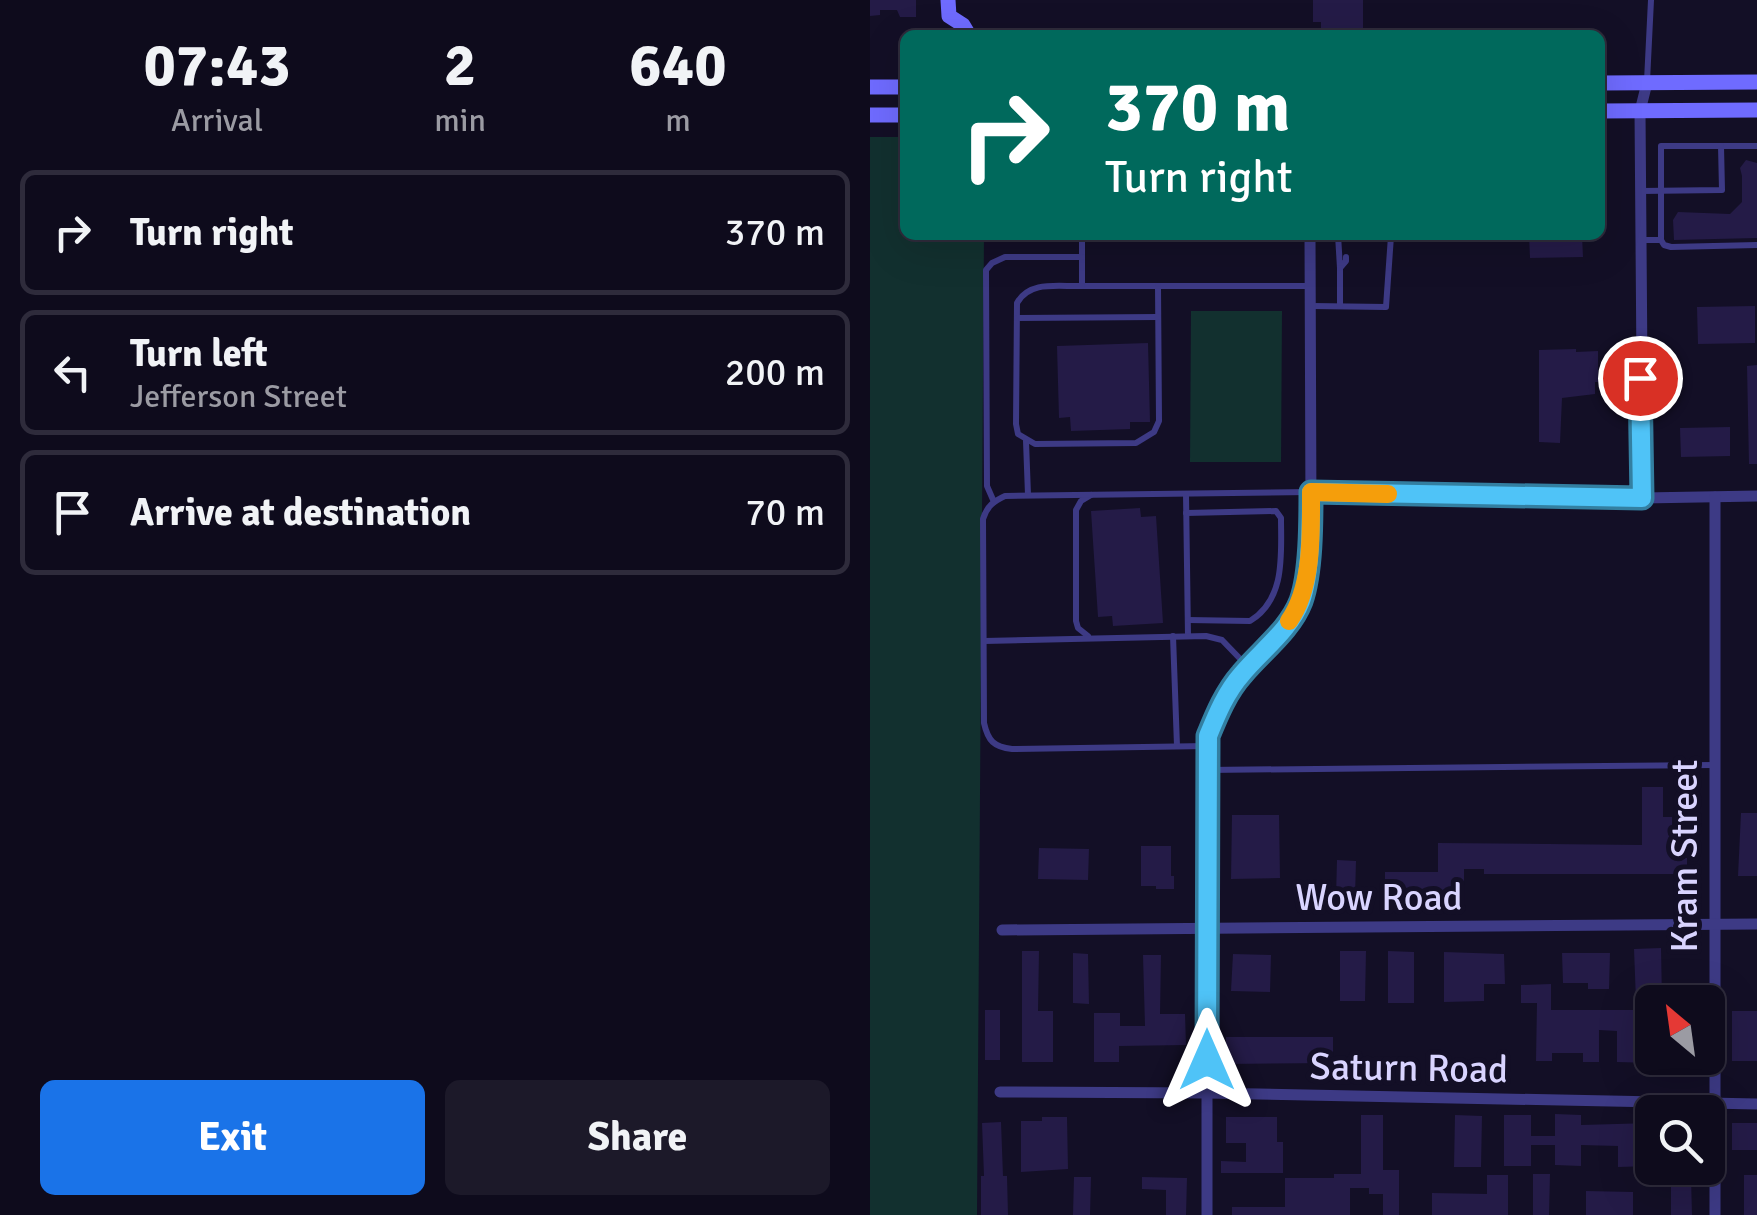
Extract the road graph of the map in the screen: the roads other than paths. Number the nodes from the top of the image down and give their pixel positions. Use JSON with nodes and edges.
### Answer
{"nodes":[{"id":1,"x":948,"y":0,"type":"edge"},
{"id":2,"x":1651,"y":0,"type":"edge"},
{"id":3,"x":966,"y":30,"type":"edge"},
{"id":4,"x":1646,"y":82,"type":"junction"},
{"id":5,"x":1757,"y":82,"type":"edge"},
{"id":6,"x":1605,"y":83,"type":"edge"},
{"id":7,"x":900,"y":87,"type":"edge"},
{"id":8,"x":870,"y":88,"type":"edge"},
{"id":9,"x":1757,"y":110,"type":"edge"},
{"id":10,"x":1605,"y":111,"type":"edge"},
{"id":11,"x":1640,"y":111,"type":"junction"},
{"id":12,"x":870,"y":115,"type":"edge"},
{"id":13,"x":900,"y":115,"type":"edge"},
{"id":14,"x":1721,"y":146,"type":"junction"},
{"id":15,"x":1757,"y":146,"type":"edge"},
{"id":16,"x":1640,"y":191,"type":"junction"},
{"id":17,"x":1661,"y":191,"type":"junction"},
{"id":18,"x":1082,"y":240,"type":"edge"},
{"id":19,"x":1310,"y":240,"type":"edge"},
{"id":20,"x":1342,"y":240,"type":"edge"},
{"id":21,"x":1344,"y":240,"type":"edge"},
{"id":22,"x":1392,"y":240,"type":"edge"},
{"id":23,"x":1640,"y":240,"type":"junction"},
{"id":24,"x":1661,"y":240,"type":"junction"},
{"id":25,"x":1346,"y":245,"type":"dead end"},
{"id":26,"x":1757,"y":246,"type":"edge"},
{"id":27,"x":1346,"y":257,"type":"dead end"},
{"id":28,"x":1082,"y":258,"type":"junction"},
{"id":29,"x":1340,"y":268,"type":"junction"},
{"id":30,"x":1082,"y":286,"type":"junction"},
{"id":31,"x":1158,"y":286,"type":"junction"},
{"id":32,"x":1310,"y":286,"type":"junction"},
{"id":33,"x":1310,"y":306,"type":"junction"},
{"id":34,"x":1340,"y":306,"type":"junction"},
{"id":35,"x":1158,"y":316,"type":"junction"},
{"id":36,"x":1017,"y":318,"type":"junction"},
{"id":37,"x":1026,"y":440,"type":"junction"},
{"id":38,"x":1311,"y":492,"type":"junction"},
{"id":39,"x":1028,"y":494,"type":"junction"},
{"id":40,"x":1092,"y":494,"type":"junction"},
{"id":41,"x":1186,"y":494,"type":"junction"},
{"id":42,"x":1757,"y":496,"type":"edge"},
{"id":43,"x":1715,"y":497,"type":"junction"},
{"id":44,"x":1642,"y":498,"type":"junction"},
{"id":45,"x":994,"y":502,"type":"junction"},
{"id":46,"x":1186,"y":513,"type":"junction"},
{"id":47,"x":1188,"y":620,"type":"junction"},
{"id":48,"x":1173,"y":636,"type":"junction"},
{"id":49,"x":1188,"y":636,"type":"junction"},
{"id":50,"x":1090,"y":638,"type":"junction"},
{"id":51,"x":984,"y":641,"type":"junction"},
{"id":52,"x":1248,"y":668,"type":"junction"},
{"id":53,"x":1177,"y":746,"type":"junction"},
{"id":54,"x":1206,"y":746,"type":"junction"},
{"id":55,"x":1714,"y":764,"type":"junction"},
{"id":56,"x":1206,"y":770,"type":"junction"},
{"id":57,"x":1714,"y":924,"type":"junction"},
{"id":58,"x":1757,"y":924,"type":"edge"},
{"id":59,"x":1206,"y":928,"type":"junction"},
{"id":60,"x":1002,"y":930,"type":"dead end"},
{"id":61,"x":1000,"y":1092,"type":"dead end"},
{"id":62,"x":1207,"y":1093,"type":"junction"},
{"id":63,"x":1716,"y":1095,"type":"edge"},
{"id":64,"x":1635,"y":1102,"type":"edge"},
{"id":65,"x":1725,"y":1104,"type":"edge"},
{"id":66,"x":1757,"y":1104,"type":"edge"},
{"id":67,"x":1715,"y":1185,"type":"edge"},
{"id":68,"x":1207,"y":1215,"type":"edge"},
{"id":69,"x":1715,"y":1215,"type":"edge"}],
"edges":[{"from":1,"to":3,"type":"main road"},
{"from":2,"to":4,"type":"lane"},
{"from":4,"to":5,"type":"main road"},
{"from":4,"to":6,"type":"main road"},
{"from":4,"to":11,"type":"street"},
{"from":7,"to":8,"type":"main road"},
{"from":9,"to":11,"type":"main road"},
{"from":10,"to":11,"type":"main road"},
{"from":11,"to":16,"type":"street"},
{"from":12,"to":13,"type":"main road"},
{"from":14,"to":15,"type":"lane"},
{"from":14,"to":17,"type":"lane"},
{"from":14,"to":17,"type":"lane"},
{"from":16,"to":17,"type":"lane"},
{"from":16,"to":23,"type":"street"},
{"from":17,"to":24,"type":"lane"},
{"from":18,"to":28,"type":"lane"},
{"from":19,"to":32,"type":"street"},
{"from":20,"to":29,"type":"lane"},
{"from":21,"to":25,"type":"lane"},
{"from":22,"to":34,"type":"lane"},
{"from":23,"to":24,"type":"lane"},
{"from":23,"to":44,"type":"street"},
{"from":24,"to":26,"type":"lane"},
{"from":27,"to":29,"type":"lane"},
{"from":28,"to":30,"type":"lane"},
{"from":28,"to":45,"type":"lane"},
{"from":29,"to":34,"type":"lane"},
{"from":30,"to":31,"type":"lane"},
{"from":30,"to":36,"type":"lane"},
{"from":31,"to":32,"type":"lane"},
{"from":31,"to":35,"type":"lane"},
{"from":32,"to":33,"type":"street"},
{"from":33,"to":34,"type":"lane"},
{"from":33,"to":38,"type":"street"},
{"from":35,"to":36,"type":"lane"},
{"from":35,"to":37,"type":"lane"},
{"from":36,"to":37,"type":"lane"},
{"from":37,"to":39,"type":"lane"},
{"from":38,"to":41,"type":"lane"},
{"from":38,"to":44,"type":"street"},
{"from":38,"to":52,"type":"street"},
{"from":39,"to":40,"type":"lane"},
{"from":39,"to":45,"type":"lane"},
{"from":40,"to":41,"type":"lane"},
{"from":40,"to":50,"type":"lane"},
{"from":41,"to":46,"type":"lane"},
{"from":42,"to":43,"type":"street"},
{"from":43,"to":44,"type":"street"},
{"from":43,"to":55,"type":"street","name":"Kram Street"},
{"from":45,"to":51,"type":"lane"},
{"from":46,"to":47,"type":"lane"},
{"from":46,"to":47,"type":"lane"},
{"from":47,"to":49,"type":"lane"},
{"from":48,"to":49,"type":"lane"},
{"from":48,"to":50,"type":"lane"},
{"from":48,"to":53,"type":"lane"},
{"from":49,"to":52,"type":"lane"},
{"from":50,"to":51,"type":"lane"},
{"from":51,"to":53,"type":"lane"},
{"from":52,"to":54,"type":"street"},
{"from":53,"to":54,"type":"lane"},
{"from":54,"to":56,"type":"street"},
{"from":55,"to":56,"type":"lane"},
{"from":55,"to":57,"type":"street","name":"Kram Street"},
{"from":56,"to":59,"type":"street"},
{"from":57,"to":58,"type":"street","name":"Wow Road"},
{"from":57,"to":59,"type":"street","name":"Wow Road"},
{"from":57,"to":63,"type":"street","name":"Kram Street"},
{"from":59,"to":60,"type":"street","name":"Wow Road"},
{"from":59,"to":62,"type":"street"},
{"from":61,"to":62,"type":"street","name":"Saturn Road"},
{"from":62,"to":64,"type":"street","name":"Saturn Road"},
{"from":62,"to":68,"type":"street"},
{"from":65,"to":66,"type":"street","name":"Saturn Road"},
{"from":67,"to":69,"type":"street","name":"Kram Street"}]}
